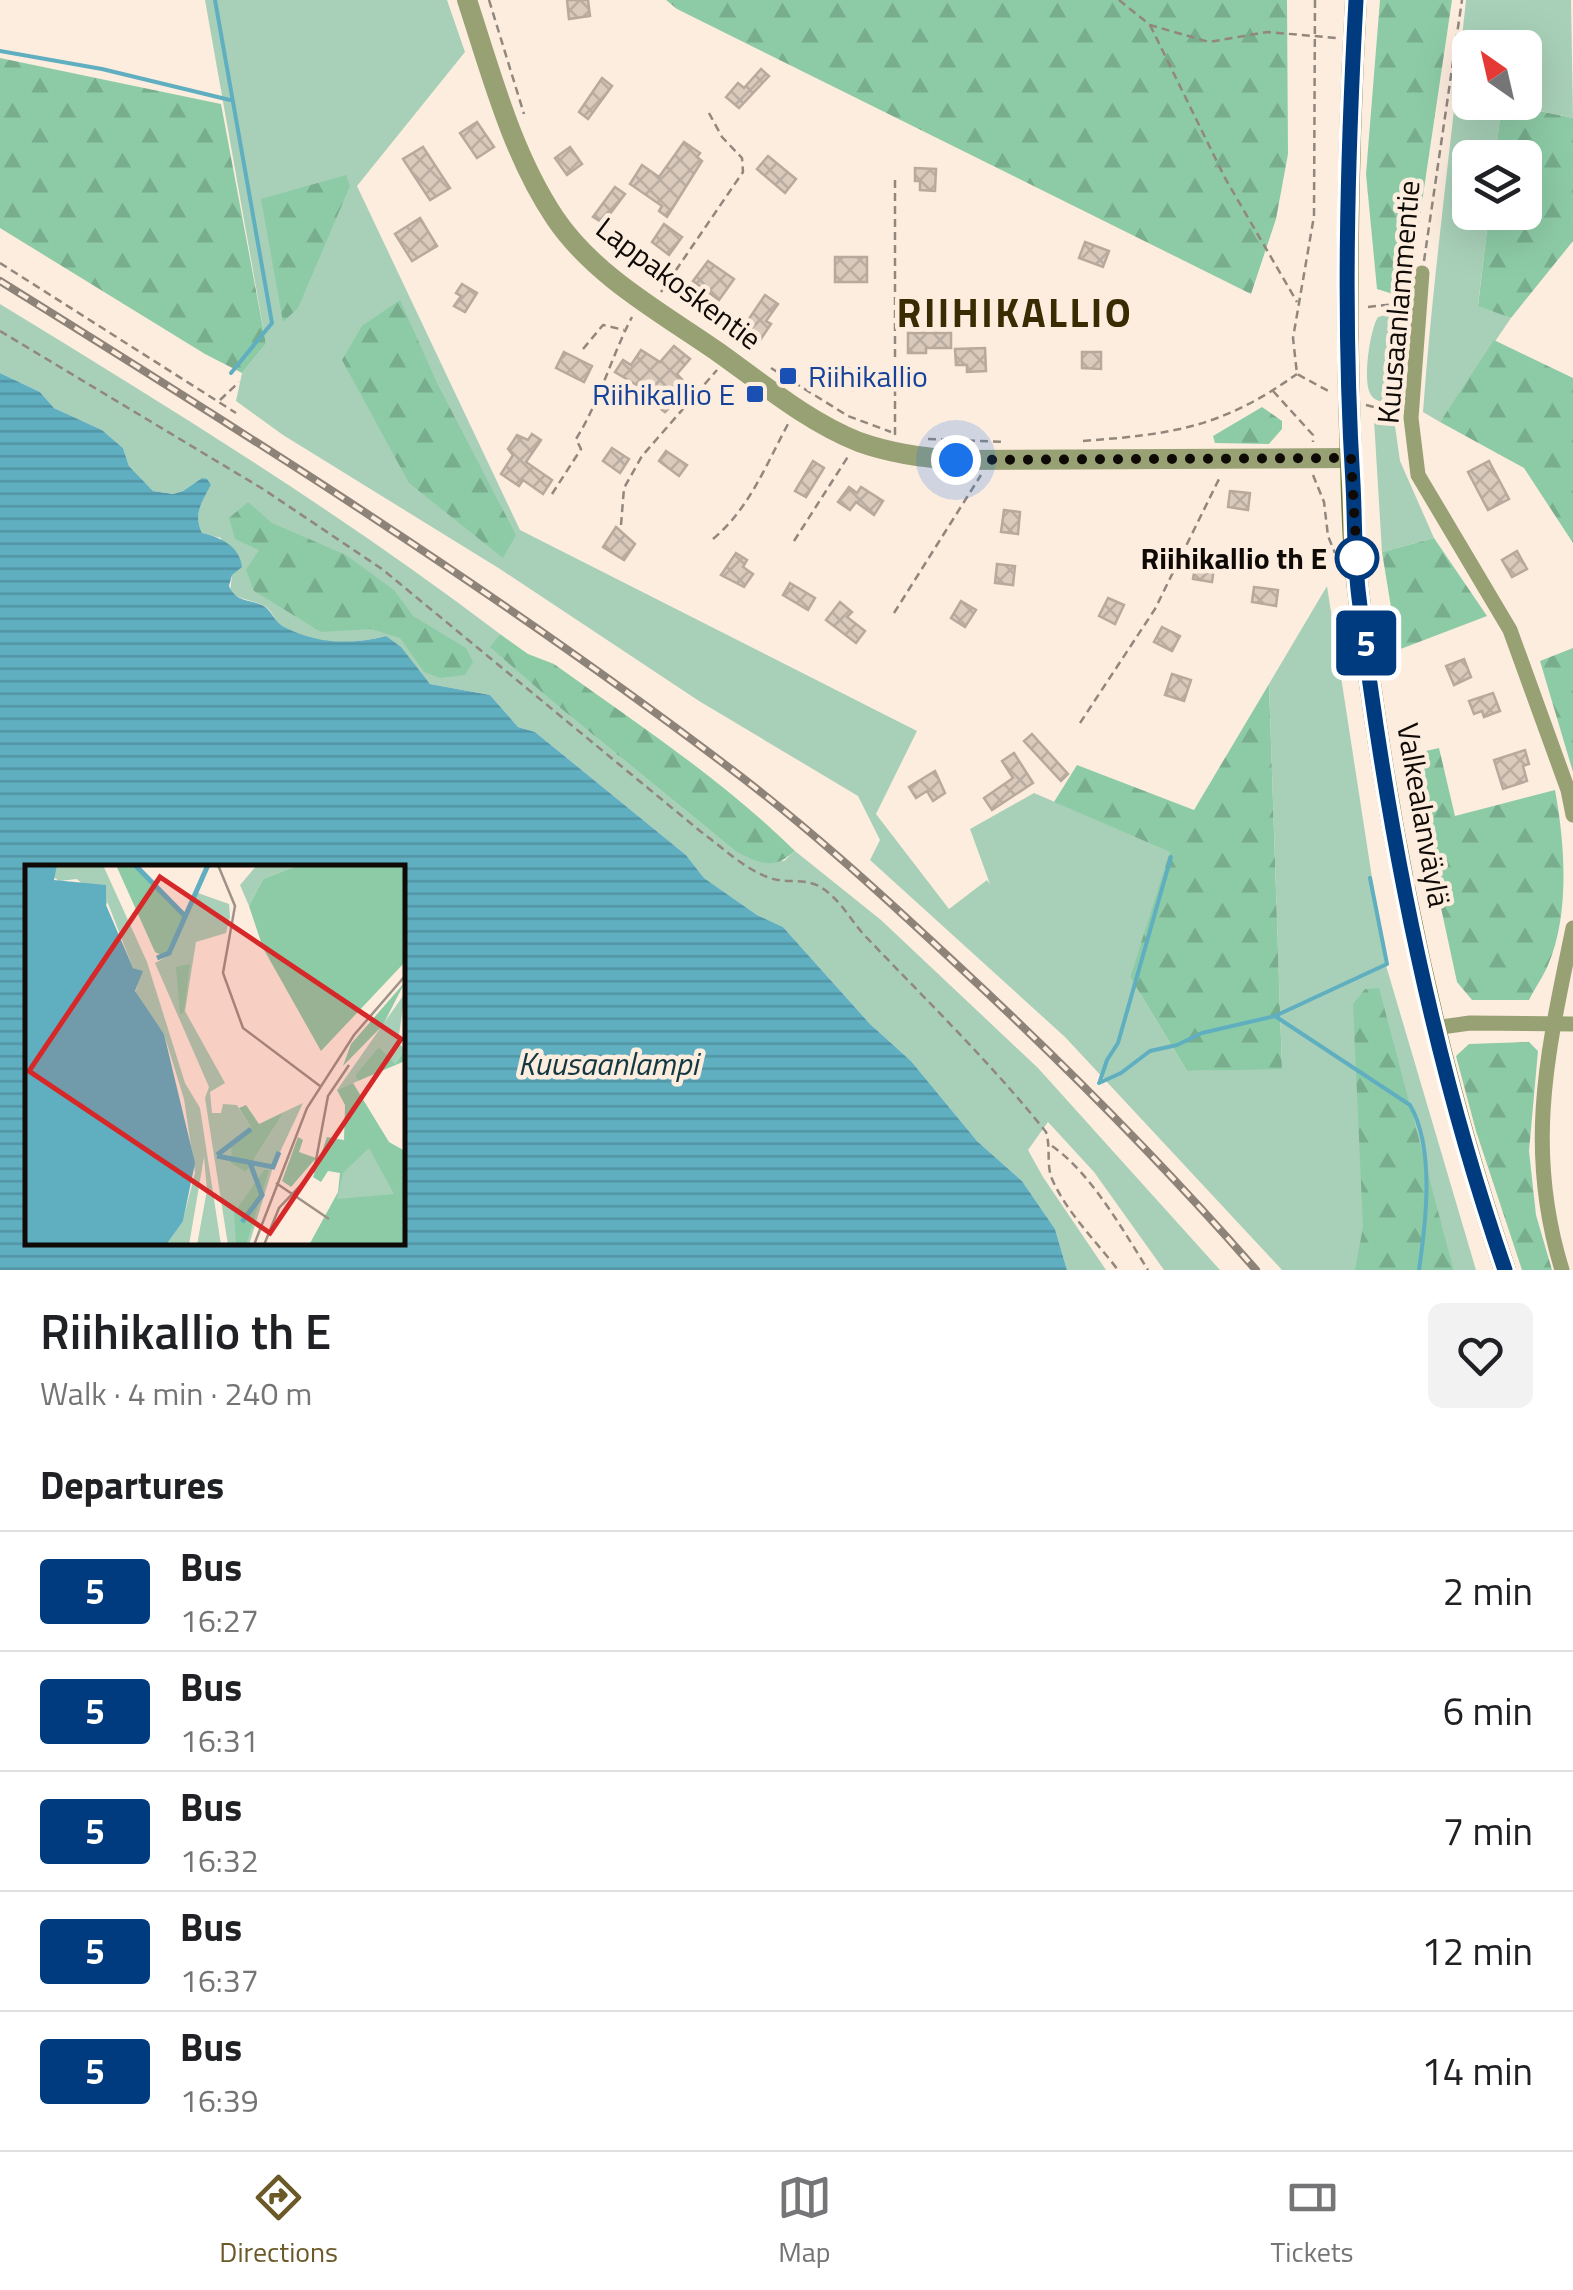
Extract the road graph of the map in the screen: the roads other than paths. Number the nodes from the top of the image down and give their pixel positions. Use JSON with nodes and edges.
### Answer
{"nodes":[{"id":1,"x":467,"y":0,"type":"edge"},
{"id":2,"x":1356,"y":0,"type":"edge"},
{"id":3,"x":1422,"y":273,"type":"road end"},
{"id":4,"x":1351,"y":458,"type":"junction"},
{"id":5,"x":1573,"y":814,"type":"edge"},
{"id":6,"x":1573,"y":928,"type":"edge"},
{"id":7,"x":1554,"y":1024,"type":"junction"},
{"id":8,"x":1573,"y":1024,"type":"edge"},
{"id":9,"x":1434,"y":1028,"type":"junction"},
{"id":10,"x":1505,"y":1270,"type":"edge"},
{"id":11,"x":1562,"y":1270,"type":"edge"}],
"edges":[{"from":1,"to":4,"type":"street","name":"Lappakoskentie"},
{"from":2,"to":4,"type":"main road","name":"Valkealanväylä"},
{"from":3,"to":5,"type":"street","name":"Kuusaanlammentie"},
{"from":4,"to":9,"type":"main road","name":"Valkealanväylä"},
{"from":6,"to":7,"type":"street"},
{"from":7,"to":8,"type":"street"},
{"from":7,"to":9,"type":"street"},
{"from":7,"to":11,"type":"street"},
{"from":9,"to":10,"type":"main road","name":"Valkealanväylä"}]}
